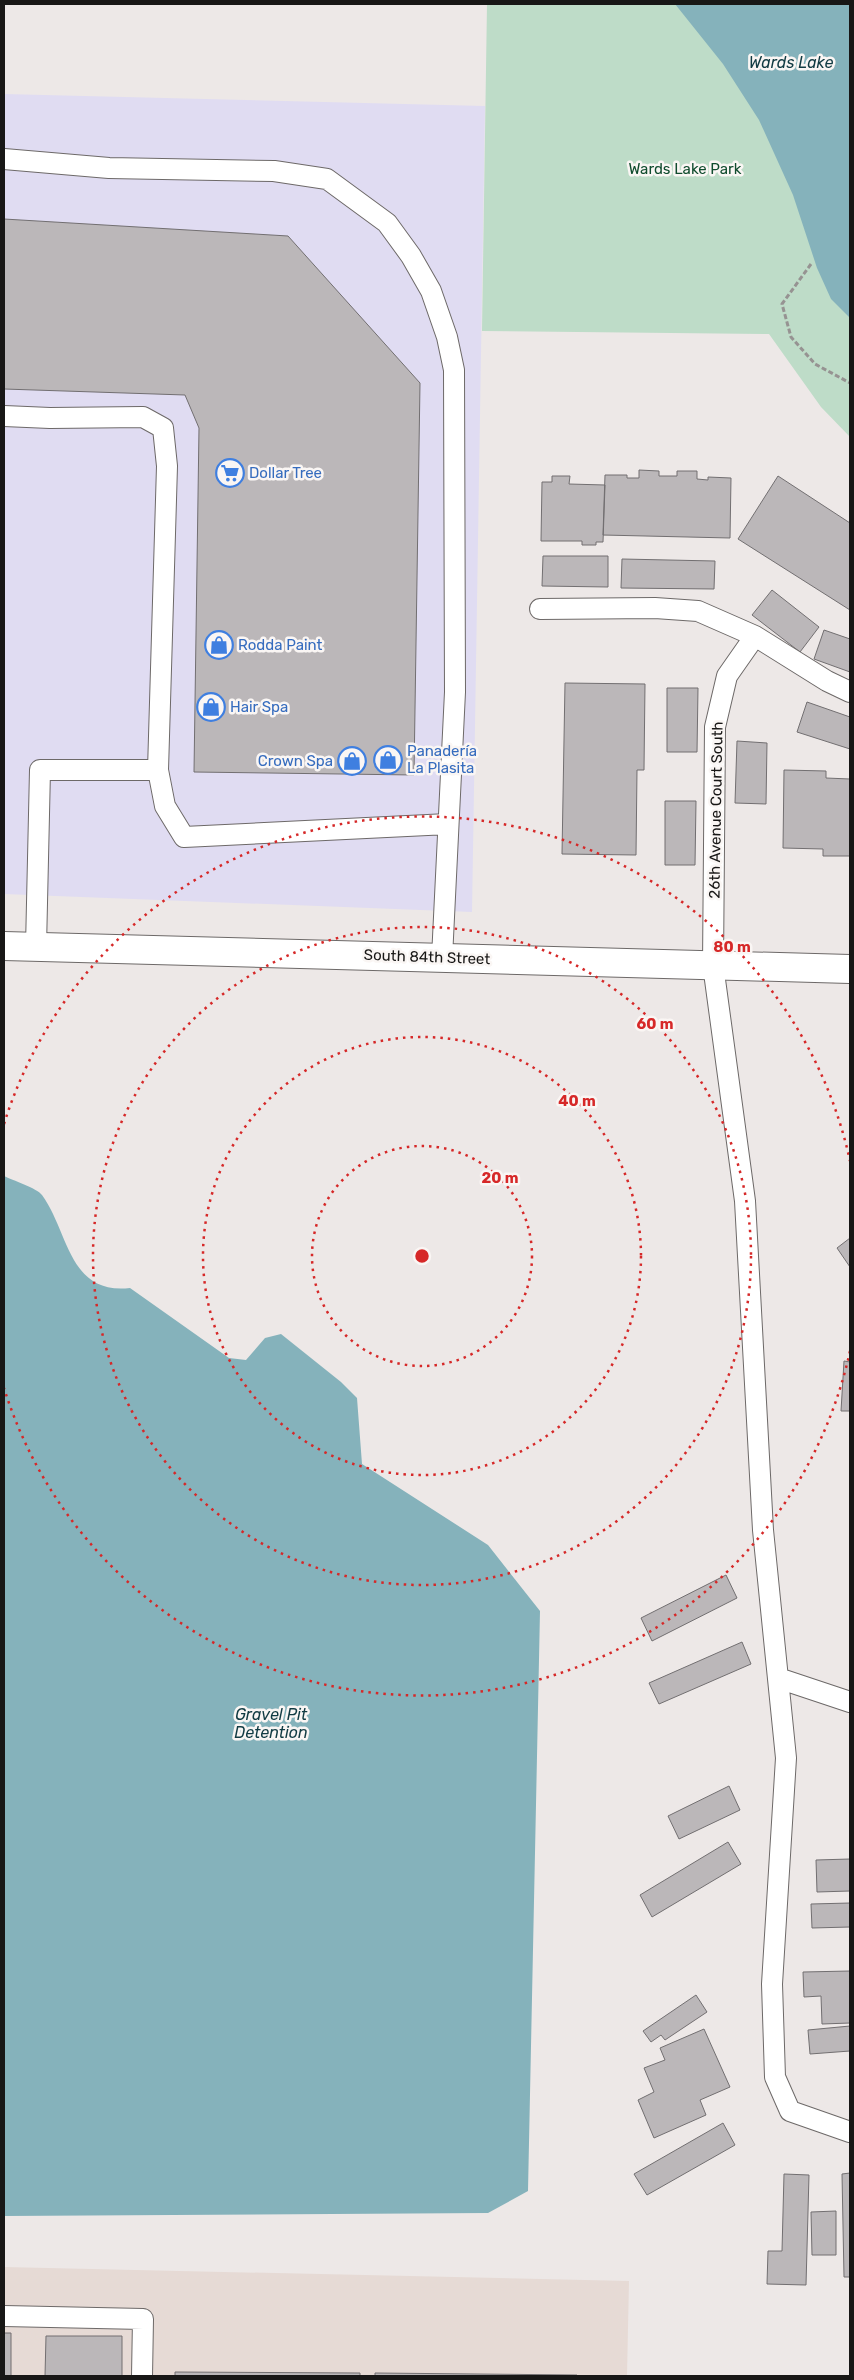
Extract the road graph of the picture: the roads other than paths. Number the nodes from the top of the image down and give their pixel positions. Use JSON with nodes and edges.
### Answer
{"nodes":[{"id":1,"x":4,"y":159,"type":"edge"},
{"id":2,"x":4,"y":416,"type":"edge"},
{"id":3,"x":540,"y":609,"type":"dead end"},
{"id":4,"x":755,"y":636,"type":"junction"},
{"id":5,"x":850,"y":692,"type":"edge"},
{"id":6,"x":158,"y":770,"type":"junction"},
{"id":7,"x":448,"y":824,"type":"junction"},
{"id":8,"x":4,"y":946,"type":"edge"},
{"id":9,"x":36,"y":947,"type":"junction"},
{"id":10,"x":442,"y":958,"type":"junction"},
{"id":11,"x":713,"y":965,"type":"junction"},
{"id":12,"x":850,"y":969,"type":"edge"},
{"id":13,"x":778,"y":1678,"type":"junction"},
{"id":14,"x":850,"y":1702,"type":"edge"},
{"id":15,"x":850,"y":2132,"type":"edge"},
{"id":16,"x":4,"y":2316,"type":"edge"},
{"id":17,"x":142,"y":2376,"type":"edge"}],
"edges":[{"from":1,"to":7,"type":"lane"},
{"from":2,"to":6,"type":"lane"},
{"from":3,"to":4,"type":"lane"},
{"from":4,"to":5,"type":"lane"},
{"from":4,"to":11,"type":"lane","name":"26th Avenue Court South"},
{"from":6,"to":7,"type":"lane"},
{"from":6,"to":9,"type":"lane"},
{"from":7,"to":10,"type":"lane"},
{"from":8,"to":9,"type":"main road","name":"South 84th Street"},
{"from":9,"to":10,"type":"main road","name":"South 84th Street"},
{"from":10,"to":11,"type":"main road","name":"South 84th Street"},
{"from":11,"to":12,"type":"main road","name":"South 84th Street"},
{"from":11,"to":13,"type":"lane","name":"26th Avenue Court South"},
{"from":13,"to":14,"type":"lane"},
{"from":13,"to":15,"type":"lane","name":"26th Avenue Court South"},
{"from":16,"to":17,"type":"lane"}]}
